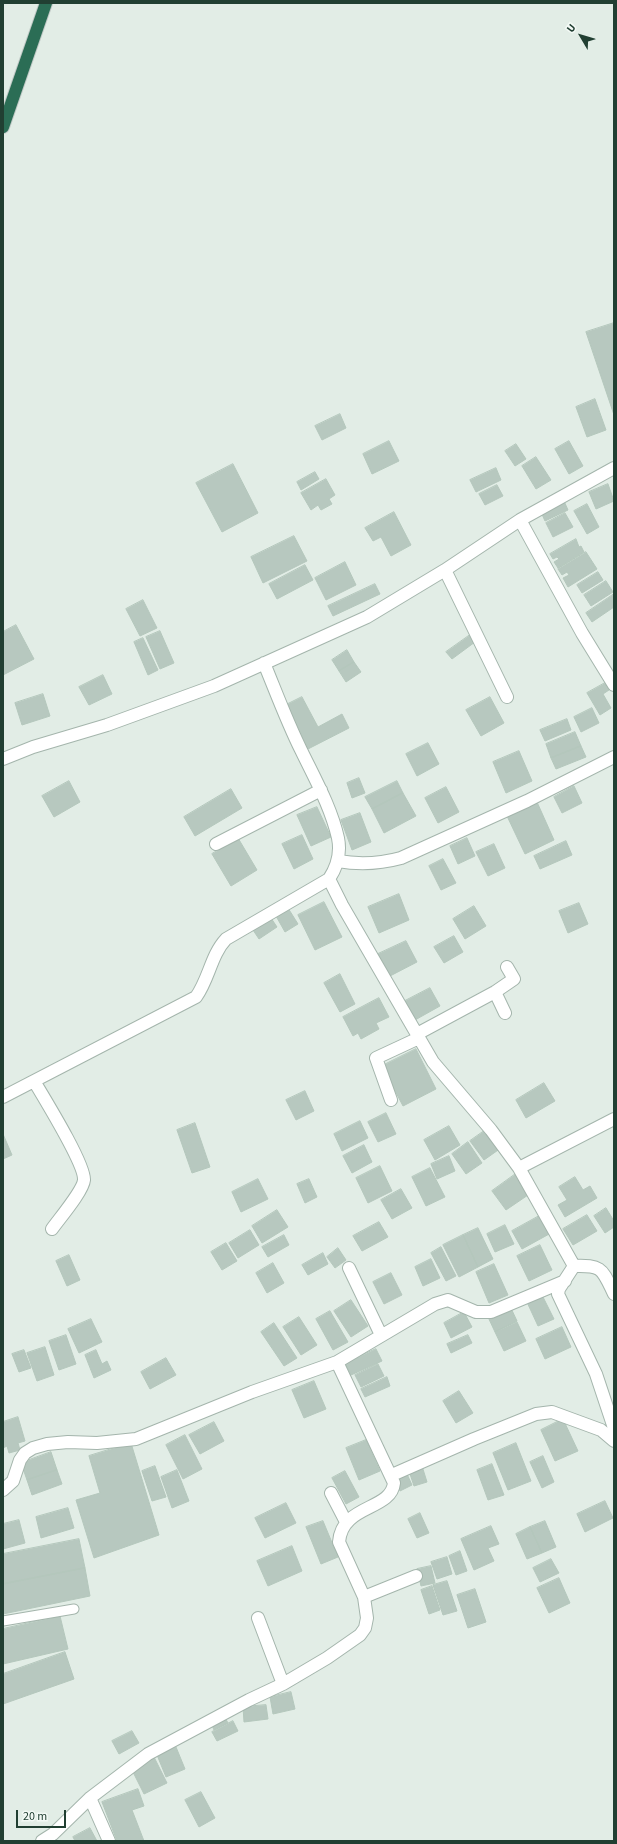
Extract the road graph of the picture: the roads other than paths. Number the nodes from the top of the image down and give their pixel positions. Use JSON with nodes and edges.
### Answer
{"nodes":[{"id":1,"x":46,"y":3,"type":"edge"},
{"id":2,"x":3,"y":127,"type":"edge"},
{"id":3,"x":614,"y":468,"type":"edge"},
{"id":4,"x":520,"y":520,"type":"junction"},
{"id":5,"x":445,"y":570,"type":"junction"},
{"id":6,"x":264,"y":663,"type":"junction"},
{"id":7,"x":614,"y":685,"type":"edge"},
{"id":8,"x":507,"y":697,"type":"dead end"},
{"id":9,"x":614,"y":757,"type":"edge"},
{"id":10,"x":3,"y":759,"type":"edge"},
{"id":11,"x":321,"y":790,"type":"junction"},
{"id":12,"x":216,"y":844,"type":"dead end"},
{"id":13,"x":338,"y":861,"type":"junction"},
{"id":14,"x":329,"y":879,"type":"junction"},
{"id":15,"x":507,"y":967,"type":"dead end"},
{"id":16,"x":495,"y":992,"type":"junction"},
{"id":17,"x":505,"y":1013,"type":"dead end"},
{"id":18,"x":418,"y":1036,"type":"junction"},
{"id":19,"x":34,"y":1081,"type":"junction"},
{"id":20,"x":3,"y":1097,"type":"edge"},
{"id":21,"x":391,"y":1100,"type":"dead end"},
{"id":22,"x":614,"y":1119,"type":"edge"},
{"id":23,"x":519,"y":1168,"type":"junction"},
{"id":24,"x":52,"y":1229,"type":"dead end"},
{"id":25,"x":574,"y":1266,"type":"junction"},
{"id":26,"x":348,"y":1268,"type":"dead end"},
{"id":27,"x":564,"y":1281,"type":"junction"},
{"id":28,"x":614,"y":1294,"type":"edge"},
{"id":29,"x":381,"y":1336,"type":"junction"},
{"id":30,"x":337,"y":1362,"type":"junction"},
{"id":31,"x":614,"y":1428,"type":"edge"},
{"id":32,"x":614,"y":1441,"type":"edge"},
{"id":33,"x":392,"y":1475,"type":"junction"},
{"id":34,"x":3,"y":1490,"type":"edge"},
{"id":35,"x":331,"y":1493,"type":"dead end"},
{"id":36,"x":346,"y":1522,"type":"junction"},
{"id":37,"x":416,"y":1576,"type":"dead end"},
{"id":38,"x":364,"y":1596,"type":"junction"},
{"id":39,"x":74,"y":1609,"type":"dead end"},
{"id":40,"x":258,"y":1618,"type":"dead end"},
{"id":41,"x":3,"y":1621,"type":"edge"},
{"id":42,"x":284,"y":1684,"type":"junction"},
{"id":43,"x":90,"y":1798,"type":"junction"},
{"id":44,"x":42,"y":1841,"type":"edge"},
{"id":45,"x":109,"y":1841,"type":"edge"}],
"edges":[{"from":1,"to":2,"type":"highway"},
{"from":3,"to":4,"type":"street"},
{"from":4,"to":5,"type":"street"},
{"from":4,"to":7,"type":"street"},
{"from":5,"to":6,"type":"street"},
{"from":5,"to":8,"type":"street"},
{"from":6,"to":10,"type":"street"},
{"from":6,"to":11,"type":"street"},
{"from":9,"to":13,"type":"street"},
{"from":11,"to":12,"type":"street"},
{"from":11,"to":13,"type":"street"},
{"from":13,"to":14,"type":"street"},
{"from":14,"to":18,"type":"street"},
{"from":14,"to":19,"type":"street"},
{"from":15,"to":16,"type":"street"},
{"from":16,"to":17,"type":"street"},
{"from":16,"to":18,"type":"street"},
{"from":18,"to":21,"type":"street"},
{"from":18,"to":23,"type":"street"},
{"from":19,"to":20,"type":"street"},
{"from":19,"to":24,"type":"street"},
{"from":22,"to":23,"type":"street"},
{"from":23,"to":25,"type":"street"},
{"from":25,"to":27,"type":"street"},
{"from":25,"to":28,"type":"street"},
{"from":26,"to":29,"type":"street"},
{"from":27,"to":29,"type":"street"},
{"from":27,"to":31,"type":"street"},
{"from":29,"to":30,"type":"street"},
{"from":30,"to":33,"type":"street"},
{"from":30,"to":34,"type":"street"},
{"from":32,"to":33,"type":"street"},
{"from":33,"to":36,"type":"street"},
{"from":35,"to":36,"type":"street"},
{"from":36,"to":38,"type":"street"},
{"from":37,"to":38,"type":"street"},
{"from":38,"to":42,"type":"street"},
{"from":39,"to":41,"type":"lane"},
{"from":40,"to":42,"type":"street"},
{"from":42,"to":43,"type":"street"},
{"from":43,"to":44,"type":"street"},
{"from":43,"to":45,"type":"street"}]}
